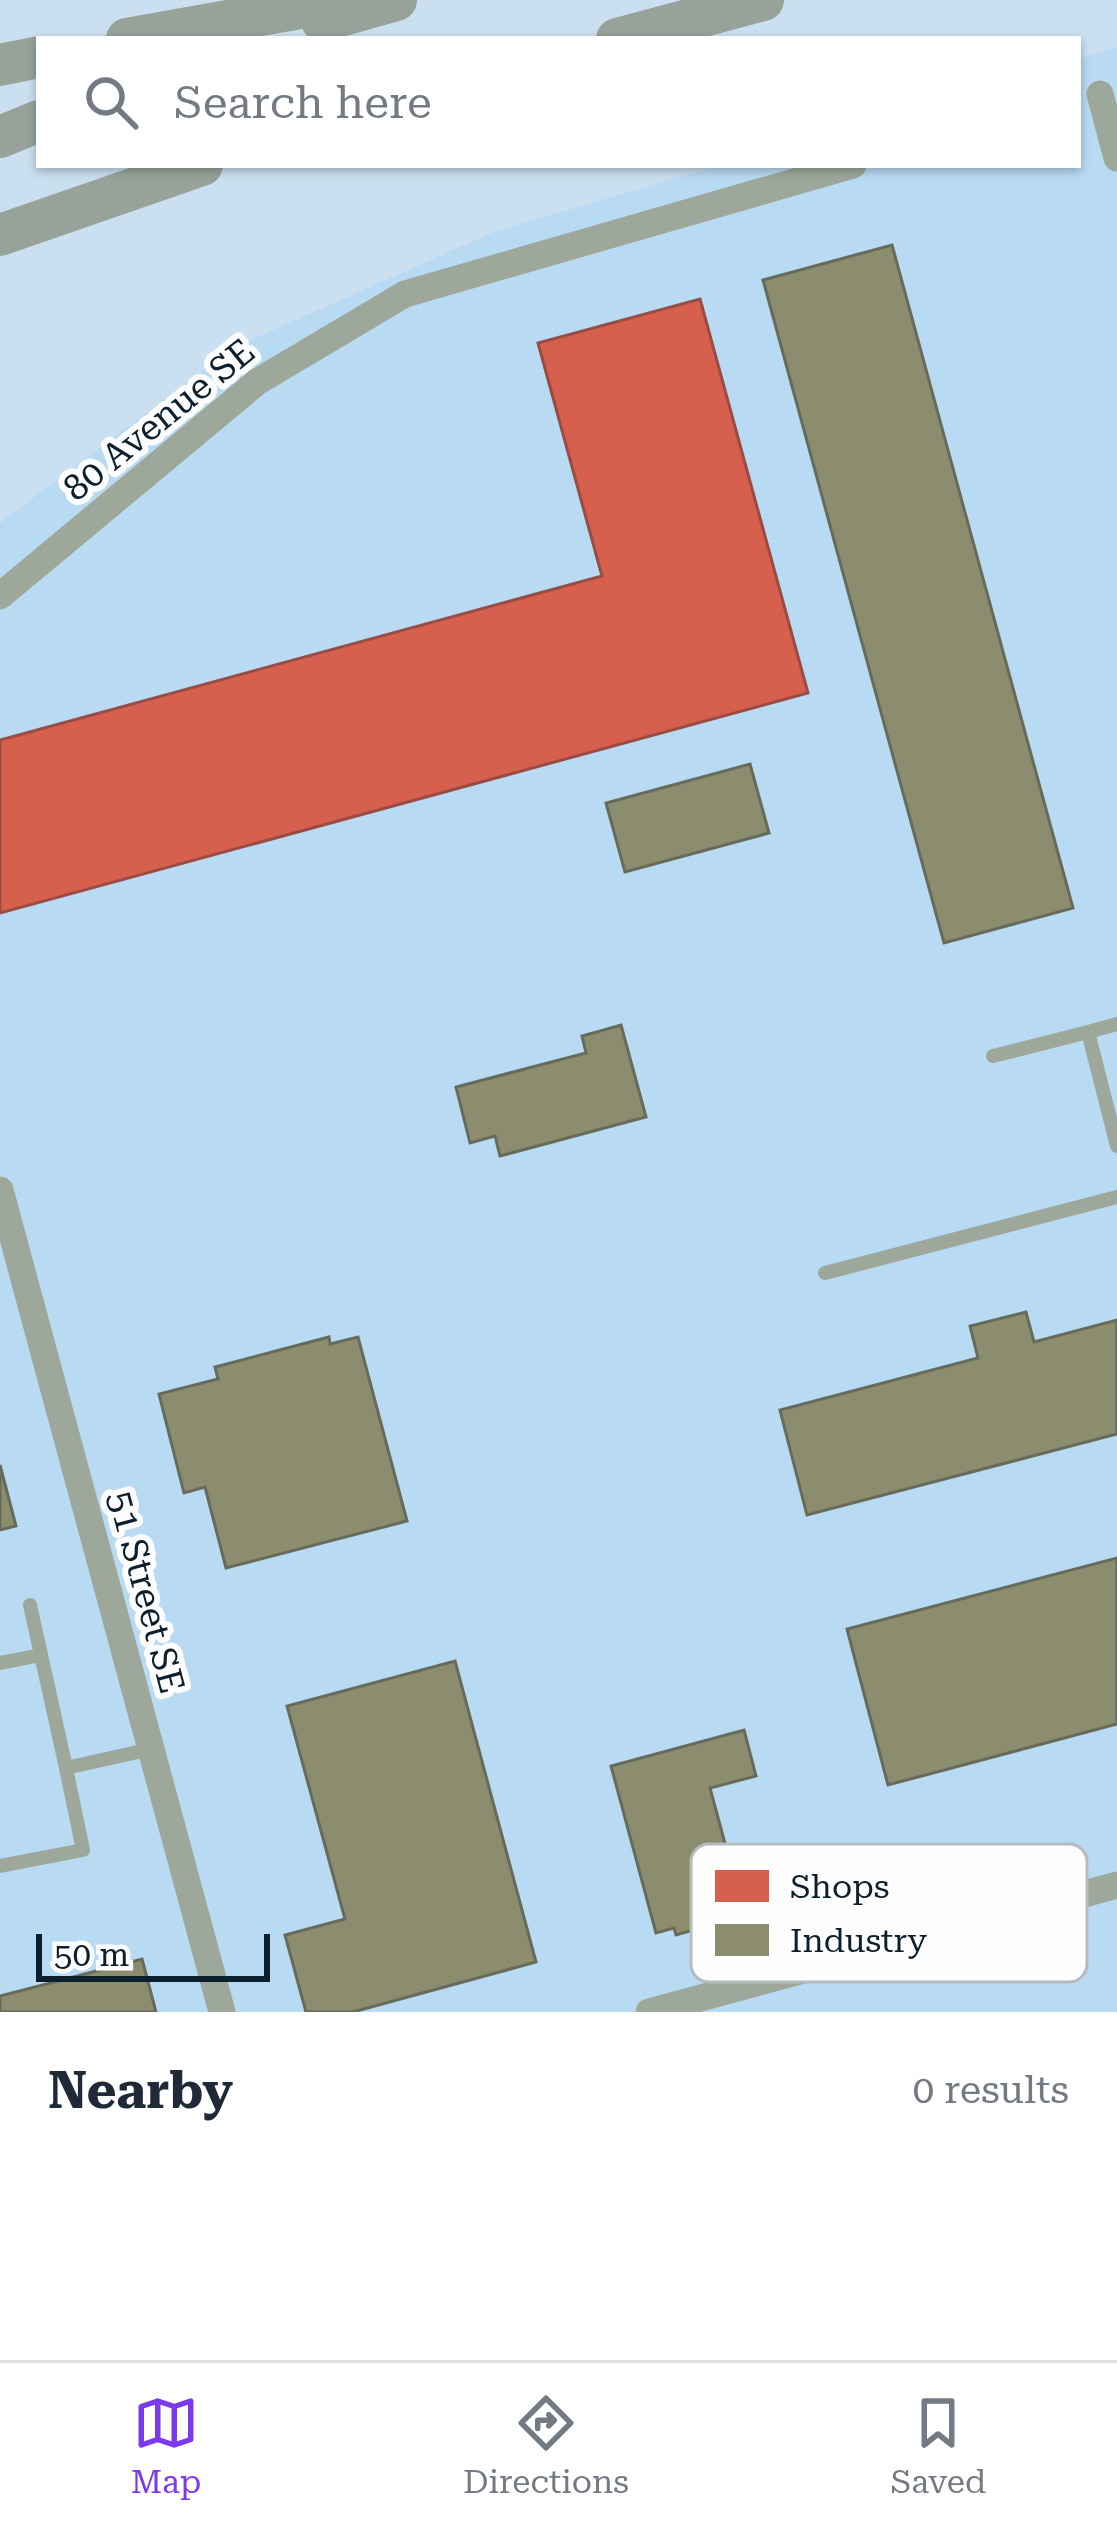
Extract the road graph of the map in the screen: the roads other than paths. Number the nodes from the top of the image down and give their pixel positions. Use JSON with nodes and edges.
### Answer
{"nodes":[{"id":1,"x":345,"y":0,"type":"edge"},
{"id":2,"x":396,"y":0,"type":"edge"},
{"id":3,"x":763,"y":0,"type":"edge"},
{"id":4,"x":145,"y":36,"type":"edge"},
{"id":5,"x":267,"y":36,"type":"edge"},
{"id":6,"x":628,"y":36,"type":"edge"},
{"id":7,"x":36,"y":58,"type":"edge"},
{"id":8,"x":0,"y":65,"type":"edge"},
{"id":9,"x":1098,"y":94,"type":"edge"},
{"id":10,"x":36,"y":99,"type":"edge"},
{"id":11,"x":0,"y":108,"type":"edge"},
{"id":12,"x":36,"y":122,"type":"edge"},
{"id":13,"x":0,"y":137,"type":"edge"},
{"id":14,"x":1117,"y":158,"type":"edge"},
{"id":15,"x":136,"y":168,"type":"edge"},
{"id":16,"x":194,"y":168,"type":"edge"},
{"id":17,"x":844,"y":168,"type":"edge"},
{"id":18,"x":0,"y":205,"type":"edge"},
{"id":19,"x":0,"y":235,"type":"edge"},
{"id":20,"x":0,"y":596,"type":"edge"},
{"id":21,"x":1117,"y":1024,"type":"edge"},
{"id":22,"x":1088,"y":1032,"type":"junction"},
{"id":23,"x":992,"y":1056,"type":"dead end"},
{"id":24,"x":1117,"y":1146,"type":"edge"},
{"id":25,"x":0,"y":1190,"type":"edge"},
{"id":26,"x":1117,"y":1196,"type":"edge"},
{"id":27,"x":825,"y":1273,"type":"dead end"},
{"id":28,"x":30,"y":1605,"type":"dead end"},
{"id":29,"x":41,"y":1655,"type":"junction"},
{"id":30,"x":0,"y":1663,"type":"edge"},
{"id":31,"x":151,"y":1749,"type":"junction"},
{"id":32,"x":66,"y":1768,"type":"junction"},
{"id":33,"x":0,"y":1866,"type":"edge"},
{"id":34,"x":1117,"y":1885,"type":"edge"},
{"id":35,"x":1087,"y":1893,"type":"edge"},
{"id":36,"x":760,"y":1982,"type":"edge"},
{"id":37,"x":222,"y":2012,"type":"edge"},
{"id":38,"x":649,"y":2012,"type":"edge"}],
"edges":[{"from":1,"to":4,"type":"main road"},
{"from":2,"to":5,"type":"main road"},
{"from":3,"to":6,"type":"main road"},
{"from":7,"to":8,"type":"main road"},
{"from":9,"to":14,"type":"street"},
{"from":10,"to":11,"type":"main road"},
{"from":12,"to":13,"type":"main road"},
{"from":15,"to":18,"type":"main road"},
{"from":16,"to":19,"type":"main road"},
{"from":17,"to":20,"type":"street","name":"80 Avenue SE"},
{"from":21,"to":22,"type":"lane"},
{"from":22,"to":23,"type":"lane"},
{"from":22,"to":24,"type":"lane"},
{"from":25,"to":31,"type":"street","name":"51 Street SE"},
{"from":26,"to":27,"type":"lane"},
{"from":28,"to":29,"type":"lane"},
{"from":29,"to":30,"type":"lane"},
{"from":29,"to":32,"type":"lane"},
{"from":31,"to":32,"type":"lane"},
{"from":31,"to":37,"type":"street","name":"51 Street SE"},
{"from":32,"to":33,"type":"lane"},
{"from":34,"to":35,"type":"street"},
{"from":36,"to":38,"type":"street"}]}
